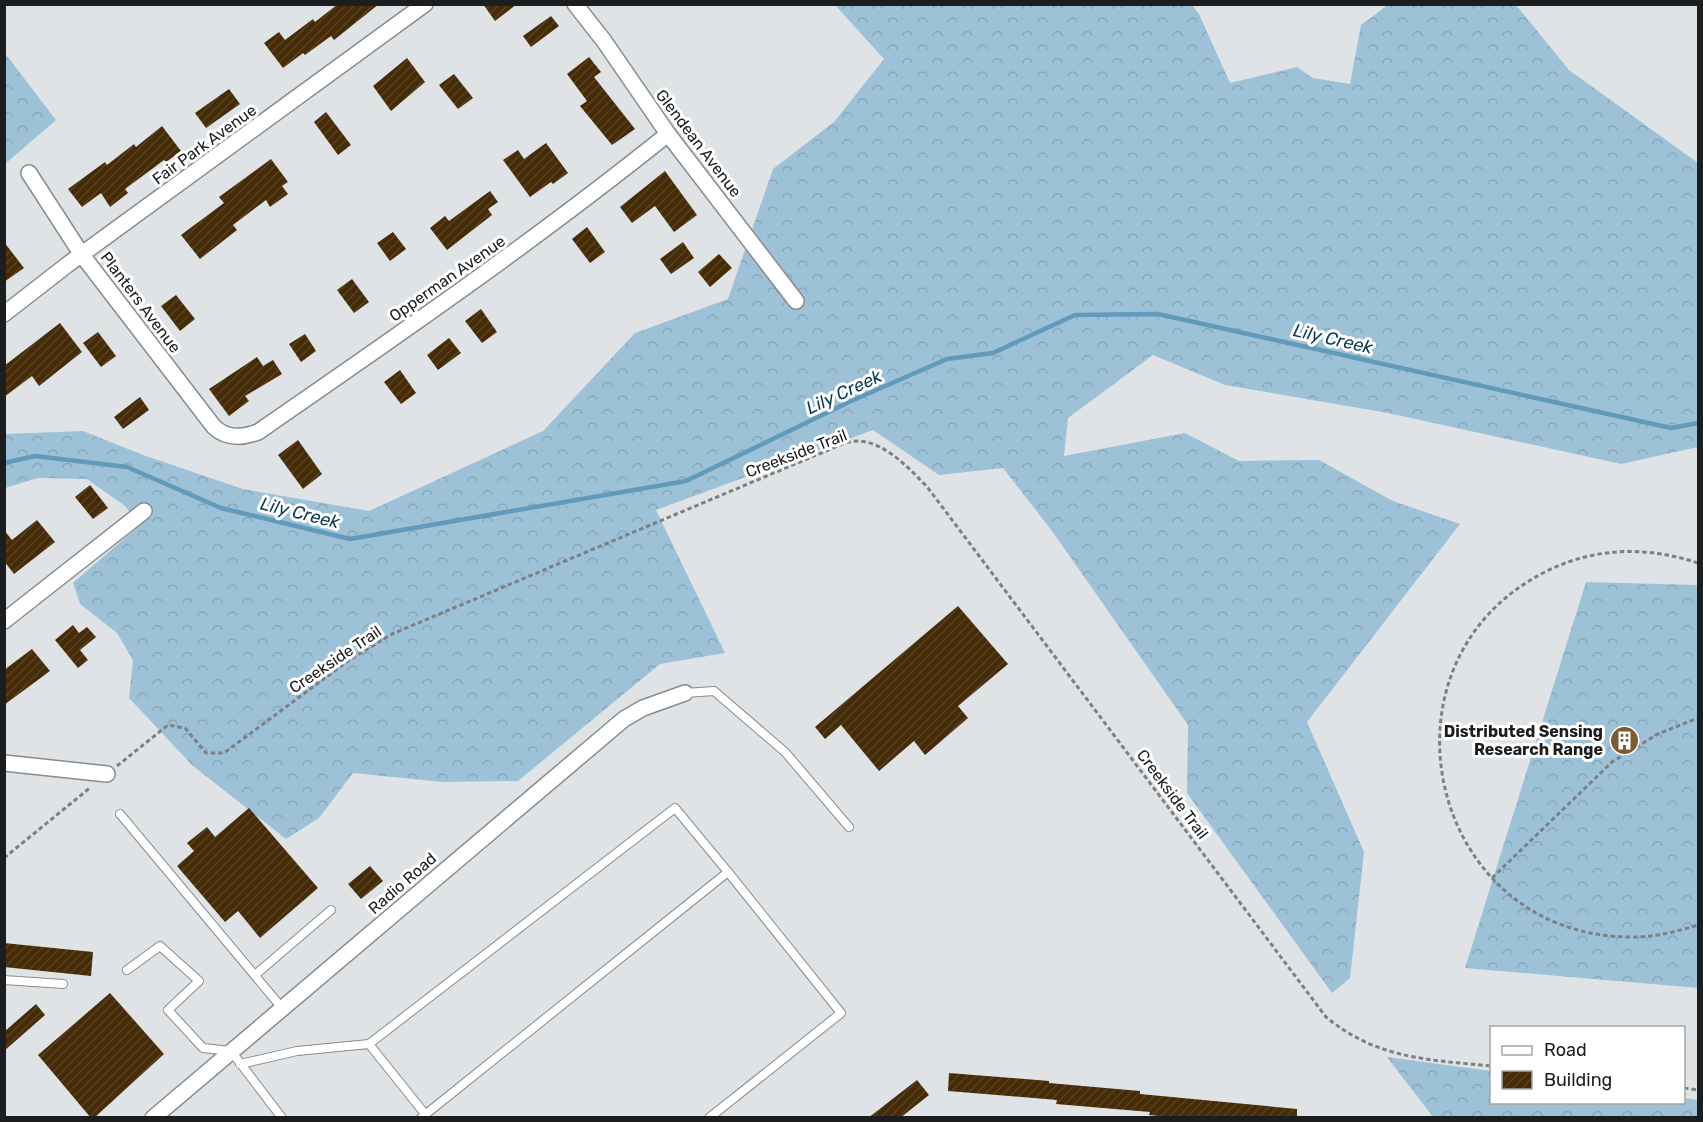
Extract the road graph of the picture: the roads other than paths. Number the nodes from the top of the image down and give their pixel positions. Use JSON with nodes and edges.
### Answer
{"nodes":[{"id":1,"x":425,"y":4,"type":"edge"},
{"id":2,"x":575,"y":4,"type":"edge"},
{"id":3,"x":668,"y":134,"type":"junction"},
{"id":4,"x":29,"y":173,"type":"dead end"},
{"id":5,"x":82,"y":255,"type":"junction"},
{"id":6,"x":796,"y":301,"type":"dead end"},
{"id":7,"x":4,"y":314,"type":"edge"},
{"id":8,"x":238,"y":437,"type":"joint"},
{"id":9,"x":144,"y":511,"type":"dead end"},
{"id":10,"x":4,"y":621,"type":"edge"},
{"id":11,"x":685,"y":693,"type":"joint"},
{"id":12,"x":4,"y":763,"type":"edge"},
{"id":13,"x":106,"y":774,"type":"road end"},
{"id":14,"x":120,"y":814,"type":"dead end"},
{"id":15,"x":849,"y":827,"type":"dead end"},
{"id":16,"x":728,"y":872,"type":"junction"},
{"id":17,"x":331,"y":910,"type":"dead end"},
{"id":18,"x":127,"y":970,"type":"dead end"},
{"id":19,"x":255,"y":975,"type":"junction"},
{"id":20,"x":4,"y":980,"type":"edge"},
{"id":21,"x":63,"y":984,"type":"dead end"},
{"id":22,"x":282,"y":1008,"type":"junction"},
{"id":23,"x":369,"y":1044,"type":"junction"},
{"id":24,"x":231,"y":1051,"type":"junction"},
{"id":25,"x":240,"y":1064,"type":"junction"},
{"id":26,"x":423,"y":1116,"type":"edge"},
{"id":27,"x":153,"y":1118,"type":"edge"},
{"id":28,"x":282,"y":1118,"type":"edge"},
{"id":29,"x":709,"y":1118,"type":"edge"}],
"edges":[{"from":1,"to":5,"type":"street","name":"Fair Park Avenue"},
{"from":2,"to":3,"type":"street","name":"Glendean Avenue"},
{"from":3,"to":6,"type":"street","name":"Glendean Avenue"},
{"from":3,"to":8,"type":"street","name":"Opperman Avenue"},
{"from":4,"to":5,"type":"street","name":"Planters Avenue"},
{"from":5,"to":7,"type":"street","name":"Fair Park Avenue"},
{"from":5,"to":8,"type":"street","name":"Planters Avenue"},
{"from":9,"to":10,"type":"street"},
{"from":11,"to":15,"type":"lane"},
{"from":11,"to":22,"type":"street","name":"Radio Road"},
{"from":12,"to":13,"type":"street"},
{"from":14,"to":19,"type":"lane"},
{"from":16,"to":23,"type":"lane"},
{"from":16,"to":26,"type":"lane"},
{"from":16,"to":29,"type":"lane"},
{"from":17,"to":19,"type":"lane"},
{"from":18,"to":24,"type":"lane"},
{"from":19,"to":22,"type":"lane"},
{"from":20,"to":21,"type":"lane"},
{"from":22,"to":24,"type":"street","name":"Radio Road"},
{"from":23,"to":25,"type":"lane"},
{"from":23,"to":26,"type":"lane"},
{"from":24,"to":25,"type":"lane"},
{"from":24,"to":27,"type":"street","name":"Radio Road"},
{"from":25,"to":28,"type":"lane"}]}
